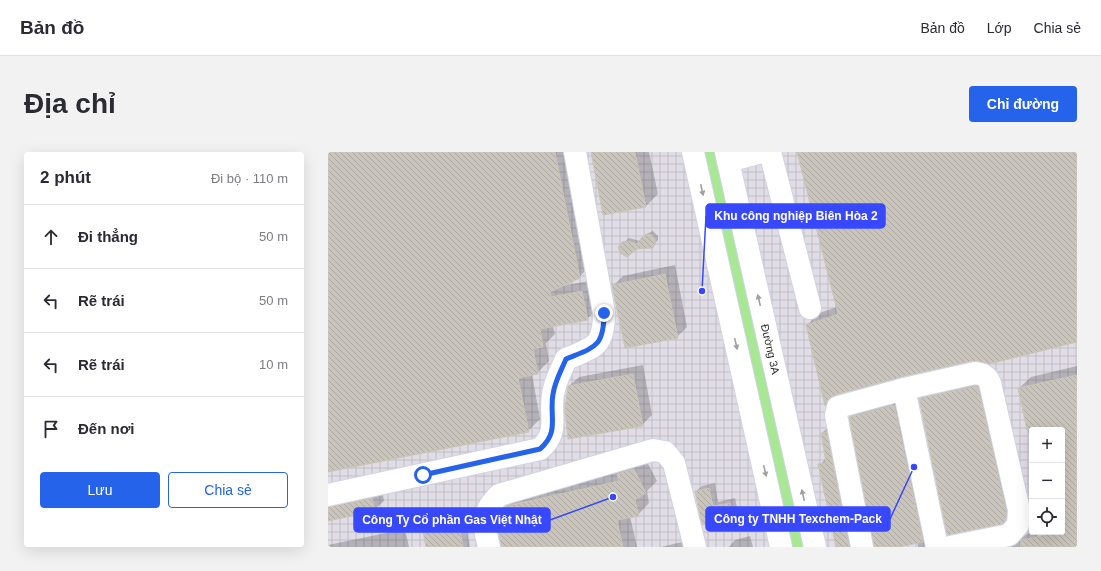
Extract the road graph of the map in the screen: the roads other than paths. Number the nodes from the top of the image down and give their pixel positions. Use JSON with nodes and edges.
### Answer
{"nodes":[{"id":1,"x":575,"y":152,"type":"edge"},
{"id":2,"x":694,"y":152,"type":"edge"},
{"id":3,"x":762,"y":152,"type":"edge"},
{"id":4,"x":770,"y":152,"type":"edge"},
{"id":5,"x":727,"y":156,"type":"edge"},
{"id":6,"x":810,"y":308,"type":"dead end"},
{"id":7,"x":904,"y":389,"type":"junction"},
{"id":8,"x":328,"y":495,"type":"edge"},
{"id":9,"x":489,"y":547,"type":"edge"},
{"id":10,"x":695,"y":547,"type":"edge"},
{"id":11,"x":781,"y":547,"type":"edge"},
{"id":12,"x":815,"y":547,"type":"edge"},
{"id":13,"x":862,"y":547,"type":"edge"},
{"id":14,"x":937,"y":547,"type":"edge"},
{"id":15,"x":950,"y":547,"type":"edge"}],
"edges":[{"from":1,"to":8,"type":"street"},
{"from":2,"to":11,"type":"street","one_way":true},
{"from":3,"to":5,"type":"street"},
{"from":4,"to":6,"type":"street"},
{"from":12,"to":5,"type":"street","name":"Đường 3A","one_way":true},
{"from":7,"to":13,"type":"street"},
{"from":7,"to":14,"type":"street"},
{"from":7,"to":15,"type":"street"},
{"from":9,"to":10,"type":"street"}]}
